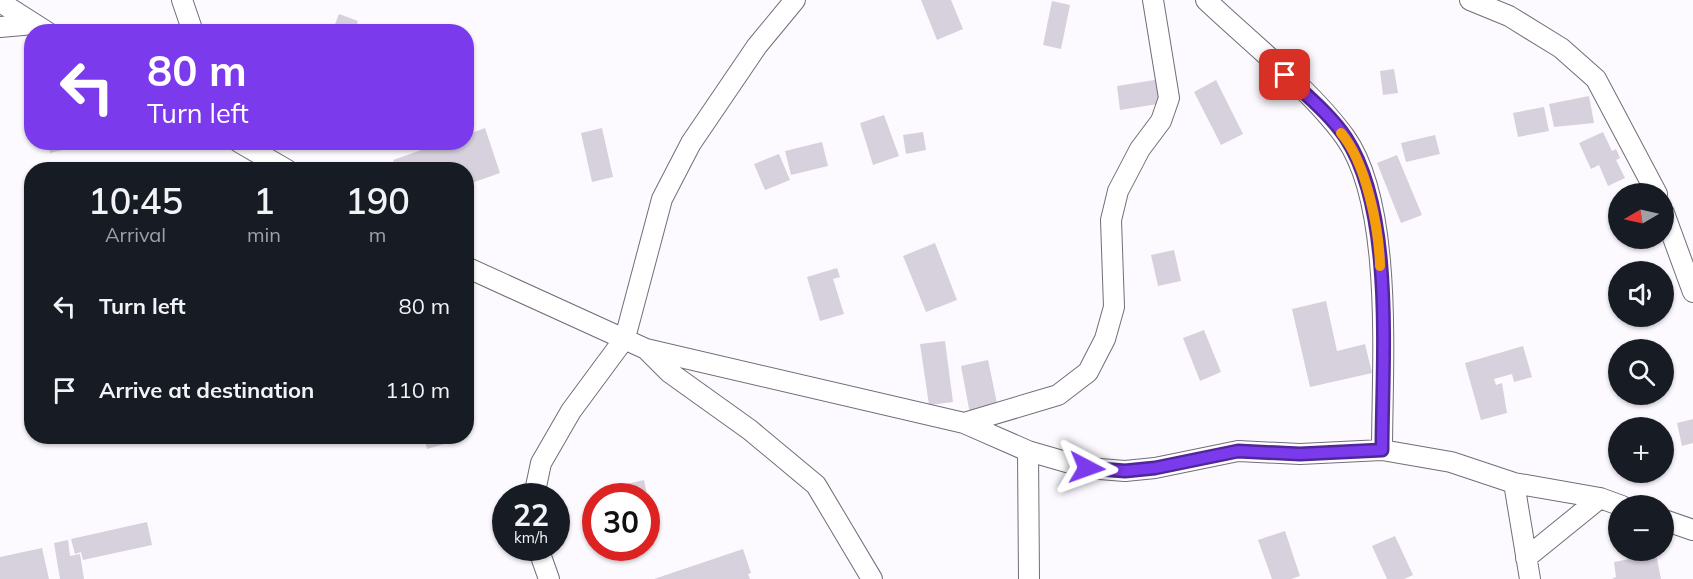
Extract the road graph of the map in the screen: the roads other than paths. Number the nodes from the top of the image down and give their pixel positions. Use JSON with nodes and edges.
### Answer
{"nodes":[{"id":1,"x":182,"y":0,"type":"edge"},
{"id":2,"x":795,"y":0,"type":"edge"},
{"id":3,"x":1153,"y":0,"type":"edge"},
{"id":4,"x":1206,"y":0,"type":"edge"},
{"id":5,"x":1470,"y":0,"type":"edge"},
{"id":6,"x":0,"y":2,"type":"edge"},
{"id":7,"x":34,"y":24,"type":"edge"},
{"id":8,"x":190,"y":24,"type":"edge"},
{"id":9,"x":0,"y":27,"type":"edge"},
{"id":10,"x":24,"y":28,"type":"edge"},
{"id":11,"x":251,"y":150,"type":"edge"},
{"id":12,"x":273,"y":162,"type":"edge"},
{"id":13,"x":1651,"y":183,"type":"edge"},
{"id":14,"x":1674,"y":240,"type":"edge"},
{"id":15,"x":474,"y":271,"type":"edge"},
{"id":16,"x":1693,"y":292,"type":"edge"},
{"id":17,"x":625,"y":338,"type":"junction"},
{"id":18,"x":646,"y":349,"type":"junction"},
{"id":19,"x":964,"y":423,"type":"junction"},
{"id":20,"x":1382,"y":450,"type":"junction"},
{"id":21,"x":1028,"y":451,"type":"junction"},
{"id":22,"x":537,"y":483,"type":"edge"},
{"id":23,"x":1514,"y":483,"type":"junction"},
{"id":24,"x":1600,"y":498,"type":"junction"},
{"id":25,"x":1608,"y":501,"type":"edge"},
{"id":26,"x":1674,"y":523,"type":"edge"},
{"id":27,"x":1693,"y":530,"type":"edge"},
{"id":28,"x":1526,"y":558,"type":"junction"},
{"id":29,"x":543,"y":561,"type":"edge"},
{"id":30,"x":549,"y":579,"type":"edge"},
{"id":31,"x":872,"y":579,"type":"edge"},
{"id":32,"x":1029,"y":579,"type":"edge"},
{"id":33,"x":1530,"y":579,"type":"edge"}],
"edges":[{"from":1,"to":8,"type":"street"},
{"from":2,"to":17,"type":"street"},
{"from":3,"to":19,"type":"street"},
{"from":4,"to":20,"type":"street"},
{"from":5,"to":13,"type":"street"},
{"from":6,"to":7,"type":"street"},
{"from":9,"to":10,"type":"street"},
{"from":11,"to":12,"type":"street"},
{"from":14,"to":16,"type":"street"},
{"from":15,"to":17,"type":"street"},
{"from":17,"to":18,"type":"street"},
{"from":17,"to":22,"type":"street"},
{"from":18,"to":19,"type":"street"},
{"from":18,"to":31,"type":"street"},
{"from":19,"to":21,"type":"street"},
{"from":20,"to":21,"type":"street"},
{"from":20,"to":23,"type":"street"},
{"from":21,"to":32,"type":"street"},
{"from":23,"to":24,"type":"street"},
{"from":23,"to":28,"type":"street"},
{"from":24,"to":25,"type":"street"},
{"from":24,"to":28,"type":"street"},
{"from":26,"to":27,"type":"street"},
{"from":28,"to":33,"type":"street"},
{"from":29,"to":30,"type":"street"}]}
